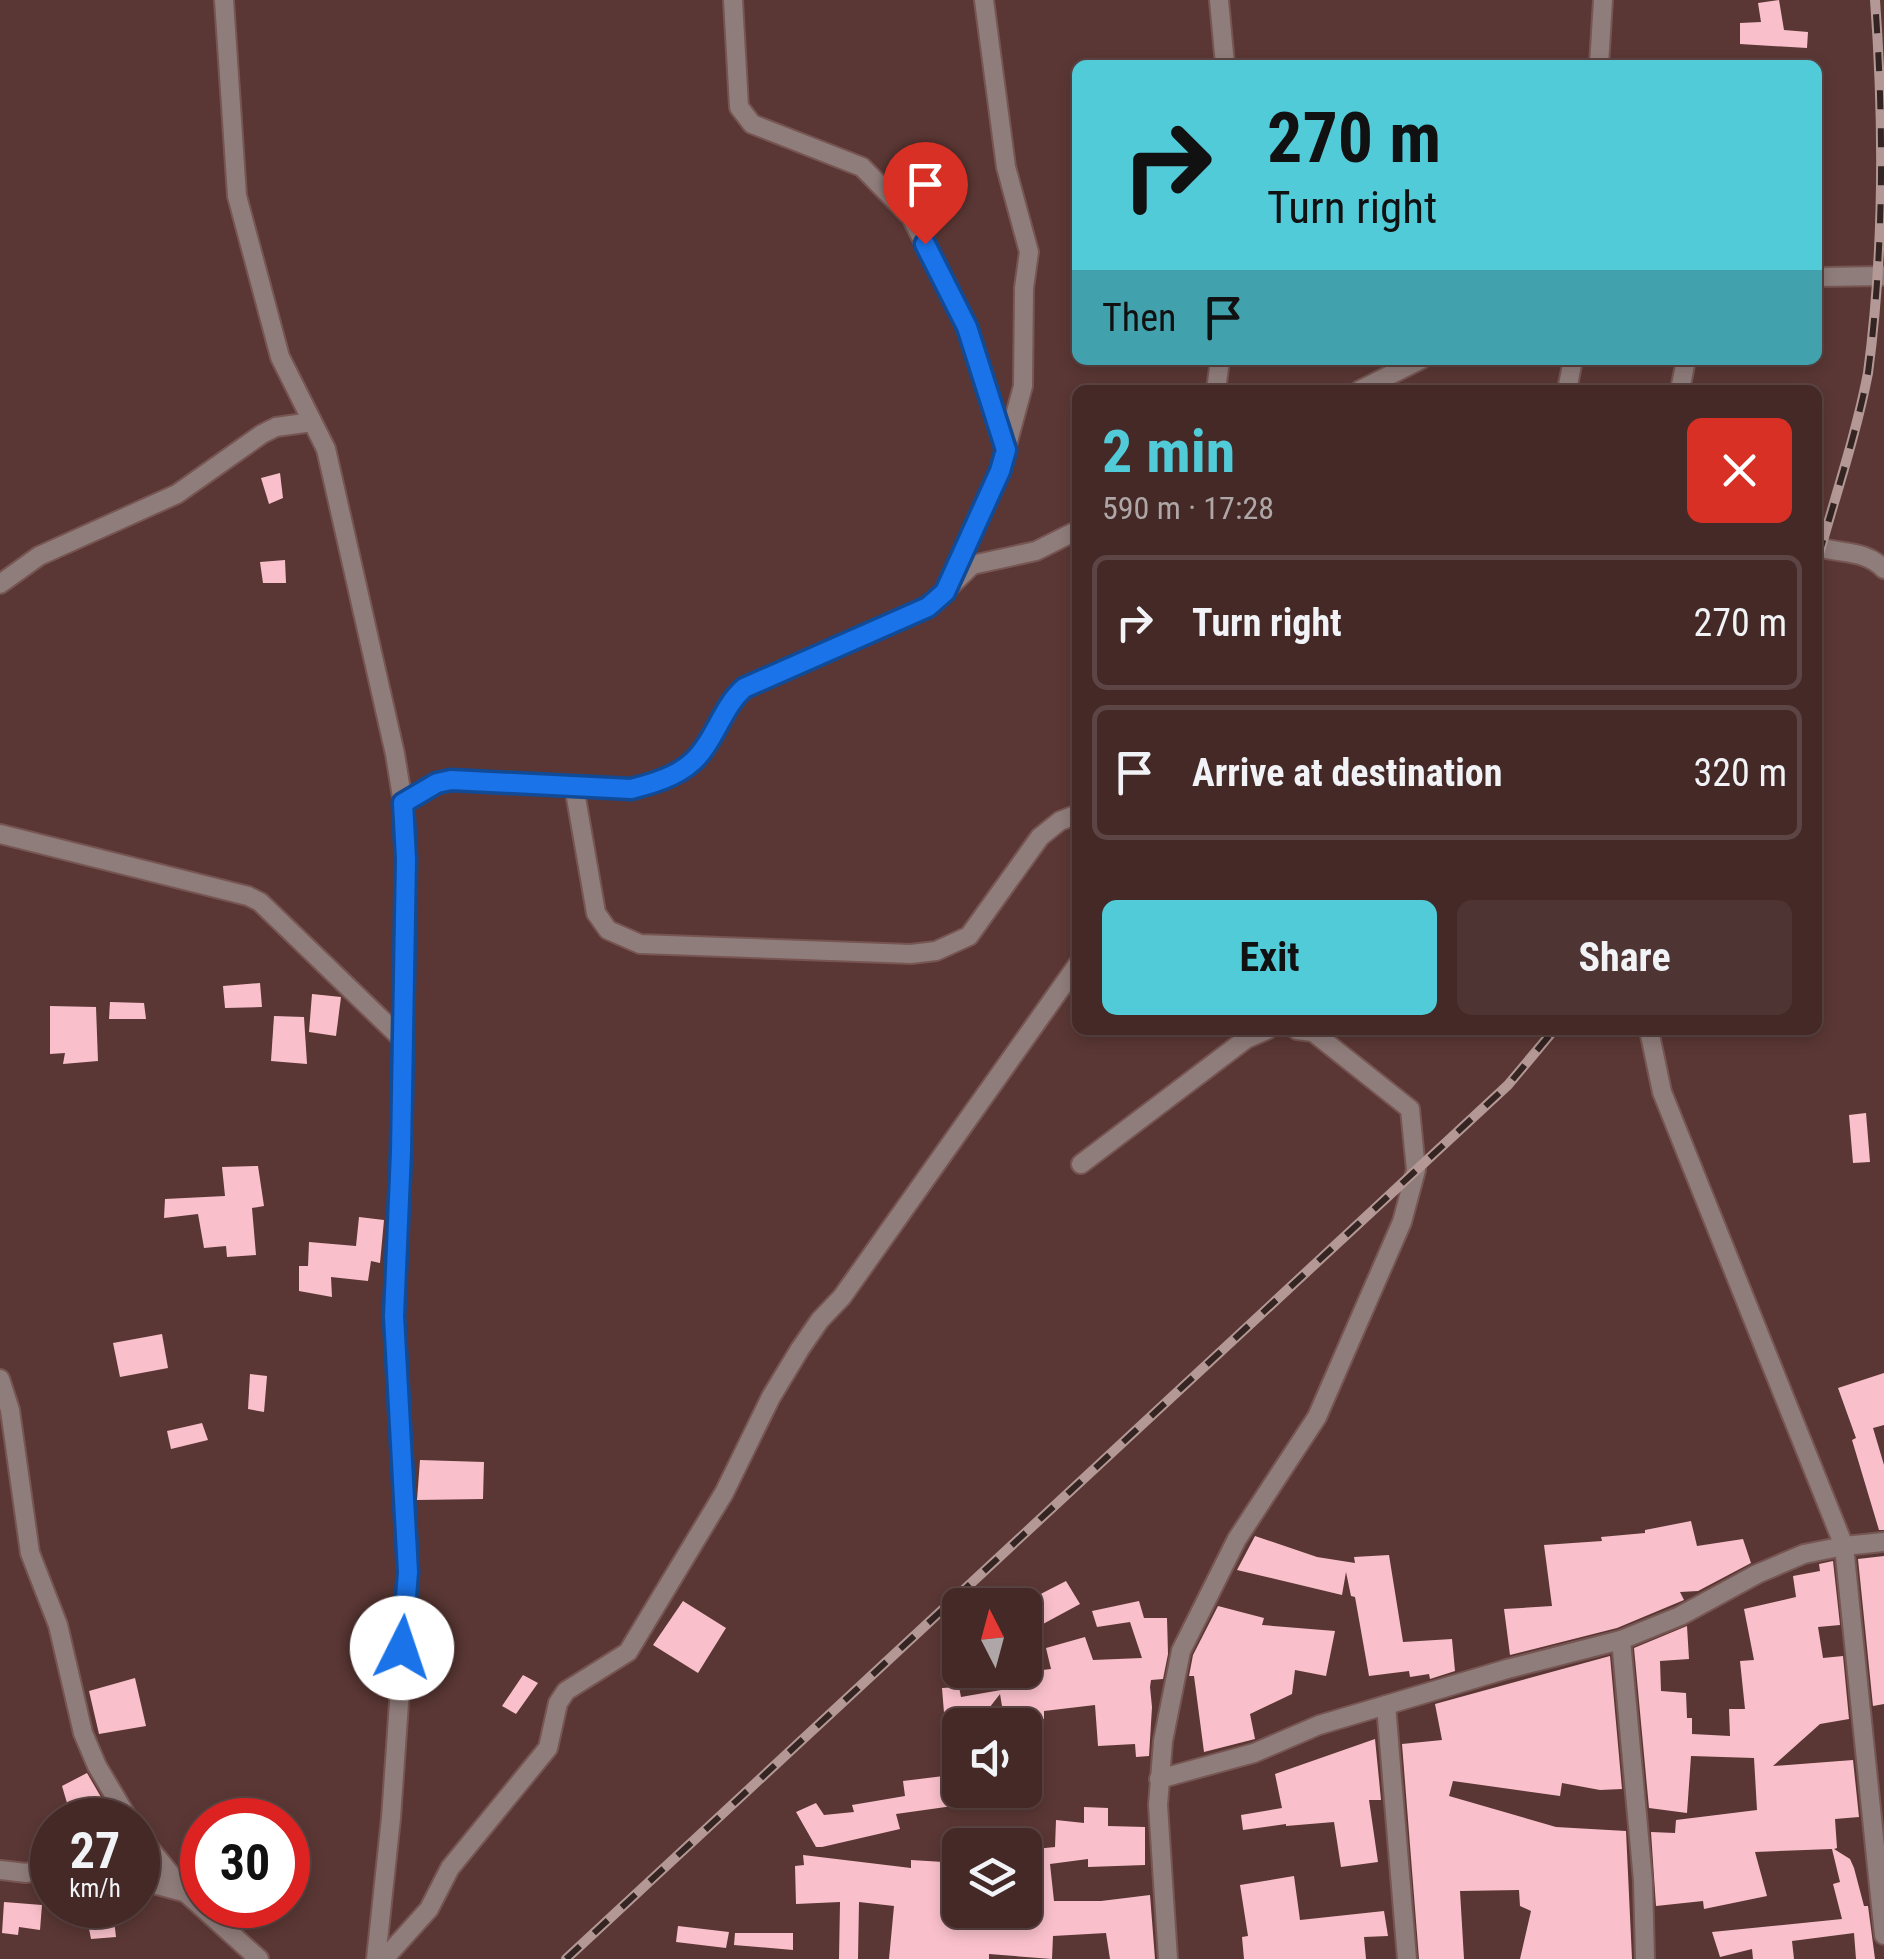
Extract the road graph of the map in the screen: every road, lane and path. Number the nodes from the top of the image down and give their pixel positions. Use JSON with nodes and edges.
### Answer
{"nodes":[{"id":1,"x":224,"y":0,"type":"edge"},
{"id":2,"x":734,"y":0,"type":"edge"},
{"id":3,"x":984,"y":0,"type":"edge"},
{"id":4,"x":1219,"y":0,"type":"edge"},
{"id":5,"x":1602,"y":0,"type":"edge"},
{"id":6,"x":1224,"y":60,"type":"edge"},
{"id":7,"x":1599,"y":60,"type":"edge"},
{"id":8,"x":1884,"y":276,"type":"edge"},
{"id":9,"x":1822,"y":277,"type":"edge"},
{"id":10,"x":1410,"y":365,"type":"edge"},
{"id":11,"x":1370,"y":385,"type":"edge"},
{"id":12,"x":312,"y":422,"type":"junction"},
{"id":13,"x":1006,"y":450,"type":"junction"},
{"id":14,"x":1072,"y":533,"type":"edge"},
{"id":15,"x":1822,"y":548,"type":"edge"},
{"id":16,"x":1884,"y":569,"type":"edge"},
{"id":17,"x":0,"y":584,"type":"edge"},
{"id":18,"x":945,"y":592,"type":"junction"},
{"id":19,"x":574,"y":786,"type":"junction"},
{"id":20,"x":403,"y":803,"type":"junction"},
{"id":21,"x":1072,"y":816,"type":"edge"},
{"id":22,"x":0,"y":834,"type":"edge"},
{"id":23,"x":1072,"y":972,"type":"edge"},
{"id":24,"x":1255,"y":1035,"type":"edge"},
{"id":25,"x":1317,"y":1035,"type":"edge"},
{"id":26,"x":1650,"y":1035,"type":"edge"},
{"id":27,"x":402,"y":1039,"type":"junction"},
{"id":28,"x":1080,"y":1164,"type":"dead end"},
{"id":29,"x":0,"y":1379,"type":"edge"},
{"id":30,"x":1884,"y":1542,"type":"edge"},
{"id":31,"x":1844,"y":1546,"type":"junction"},
{"id":32,"x":1620,"y":1640,"type":"junction"},
{"id":33,"x":1386,"y":1704,"type":"junction"},
{"id":34,"x":1159,"y":1779,"type":"junction"},
{"id":35,"x":116,"y":1798,"type":"edge"},
{"id":36,"x":160,"y":1862,"type":"edge"},
{"id":37,"x":0,"y":1870,"type":"edge"},
{"id":38,"x":30,"y":1872,"type":"edge"},
{"id":39,"x":180,"y":1887,"type":"edge"},
{"id":40,"x":224,"y":1928,"type":"edge"},
{"id":41,"x":1884,"y":1934,"type":"edge"},
{"id":42,"x":259,"y":1959,"type":"edge"},
{"id":43,"x":376,"y":1959,"type":"edge"},
{"id":44,"x":384,"y":1959,"type":"edge"},
{"id":45,"x":1168,"y":1959,"type":"edge"},
{"id":46,"x":1407,"y":1959,"type":"edge"},
{"id":47,"x":1645,"y":1959,"type":"edge"}],
"edges":[{"from":1,"to":12,"type":"street"},
{"from":2,"to":13,"type":"street"},
{"from":3,"to":13,"type":"street"},
{"from":4,"to":6,"type":"street"},
{"from":5,"to":7,"type":"street"},
{"from":8,"to":9,"type":"street"},
{"from":10,"to":11,"type":"street"},
{"from":12,"to":17,"type":"street"},
{"from":12,"to":20,"type":"street"},
{"from":13,"to":18,"type":"street"},
{"from":14,"to":18,"type":"street"},
{"from":15,"to":16,"type":"street"},
{"from":18,"to":19,"type":"street"},
{"from":19,"to":20,"type":"street"},
{"from":19,"to":21,"type":"street"},
{"from":20,"to":27,"type":"street"},
{"from":22,"to":27,"type":"street"},
{"from":23,"to":44,"type":"street"},
{"from":24,"to":28,"type":"street"},
{"from":25,"to":34,"type":"street"},
{"from":26,"to":31,"type":"street"},
{"from":27,"to":43,"type":"street"},
{"from":29,"to":35,"type":"street"},
{"from":30,"to":31,"type":"street"},
{"from":31,"to":32,"type":"street"},
{"from":31,"to":41,"type":"street"},
{"from":32,"to":33,"type":"street"},
{"from":32,"to":47,"type":"street"},
{"from":33,"to":34,"type":"street"},
{"from":33,"to":46,"type":"street"},
{"from":34,"to":45,"type":"street"},
{"from":36,"to":39,"type":"street"},
{"from":37,"to":38,"type":"street"},
{"from":40,"to":42,"type":"street"}]}
